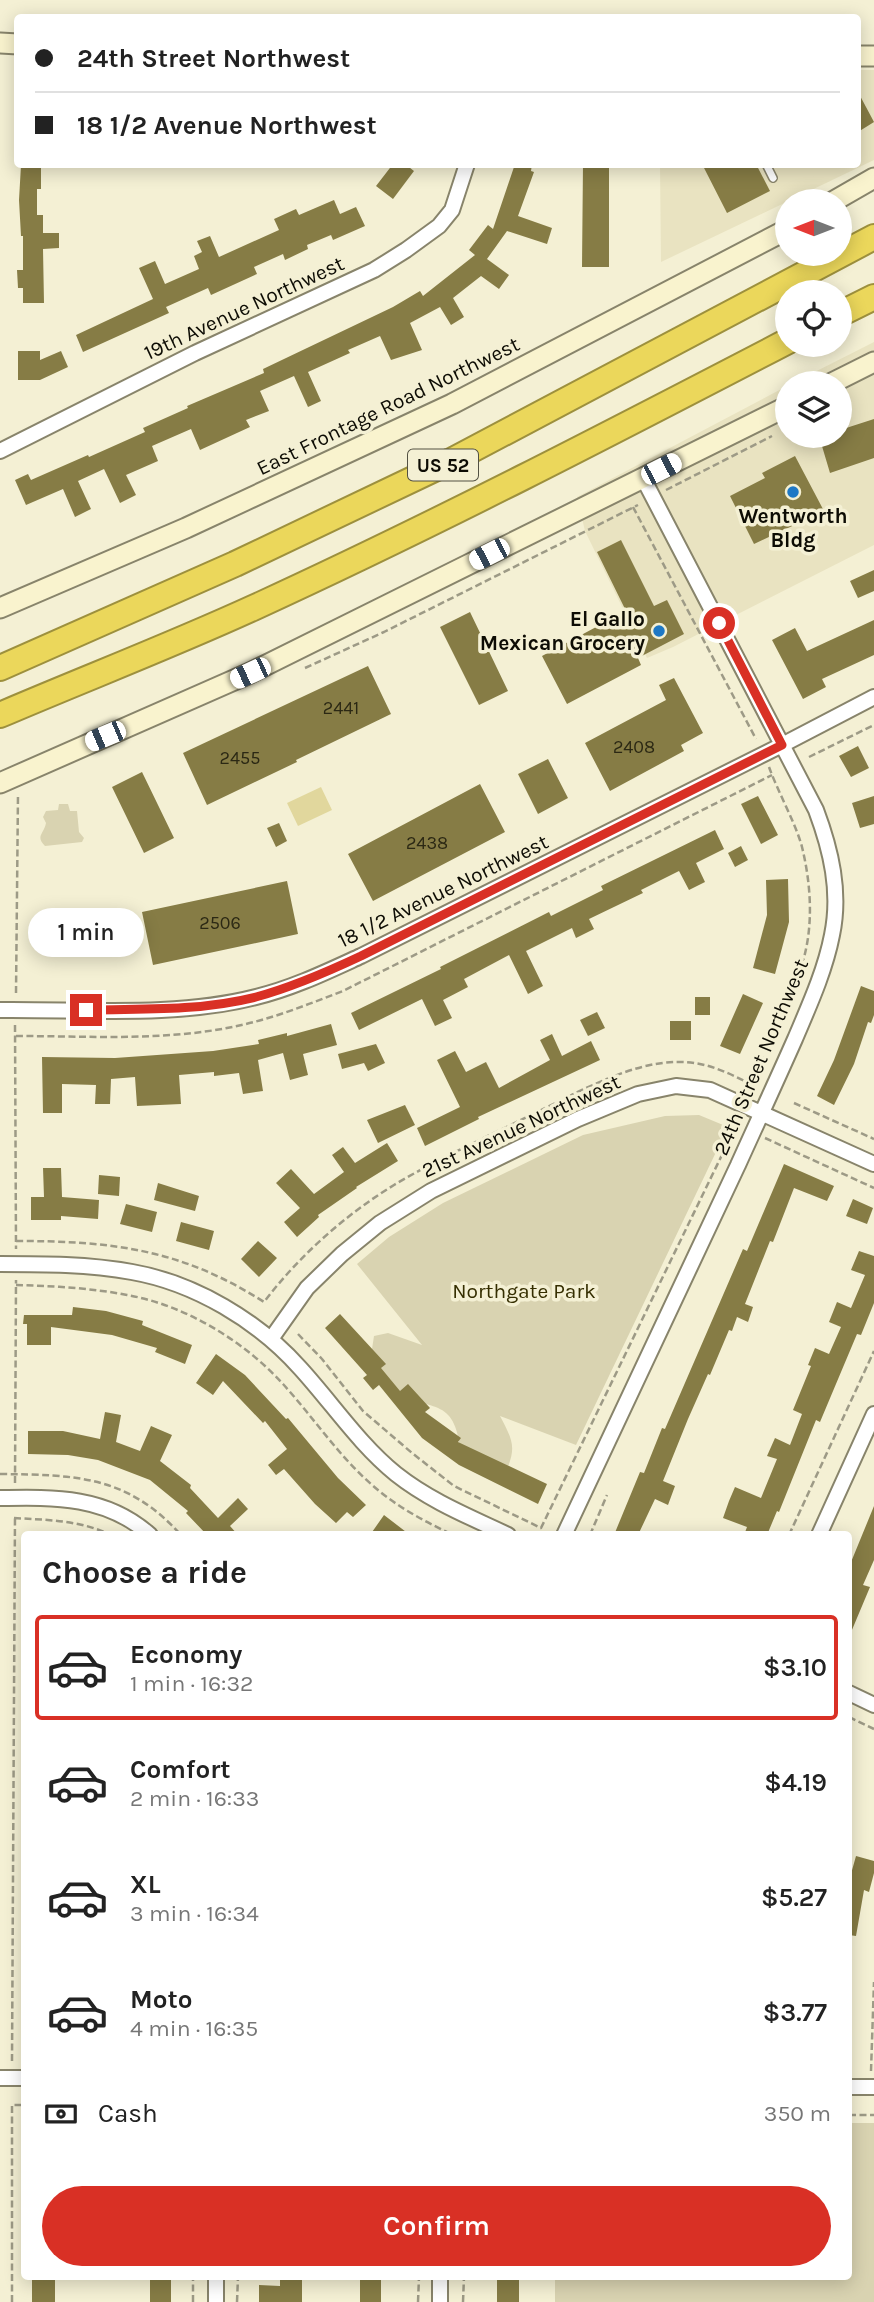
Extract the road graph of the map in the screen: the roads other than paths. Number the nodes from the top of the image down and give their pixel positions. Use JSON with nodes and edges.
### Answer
{"nodes":[{"id":1,"x":466,"y":168,"type":"edge"},
{"id":2,"x":768,"y":168,"type":"edge"},
{"id":3,"x":773,"y":178,"type":"dead end"},
{"id":4,"x":874,"y":178,"type":"edge"},
{"id":5,"x":852,"y":191,"type":"edge"},
{"id":6,"x":775,"y":236,"type":"edge"},
{"id":7,"x":874,"y":237,"type":"edge"},
{"id":8,"x":874,"y":296,"type":"edge"},
{"id":9,"x":852,"y":308,"type":"edge"},
{"id":10,"x":775,"y":348,"type":"edge"},
{"id":11,"x":874,"y":362,"type":"edge"},
{"id":12,"x":852,"y":373,"type":"edge"},
{"id":13,"x":775,"y":412,"type":"edge"},
{"id":14,"x":0,"y":450,"type":"edge"},
{"id":15,"x":643,"y":478,"type":"junction"},
{"id":16,"x":0,"y":608,"type":"edge"},
{"id":17,"x":0,"y":668,"type":"edge"},
{"id":18,"x":874,"y":697,"type":"edge"},
{"id":19,"x":0,"y":715,"type":"edge"},
{"id":20,"x":782,"y":745,"type":"junction"},
{"id":21,"x":0,"y":783,"type":"edge"},
{"id":22,"x":0,"y":1010,"type":"edge"},
{"id":23,"x":763,"y":1113,"type":"junction"},
{"id":24,"x":874,"y":1164,"type":"edge"},
{"id":25,"x":0,"y":1264,"type":"edge"},
{"id":26,"x":271,"y":1339,"type":"junction"},
{"id":27,"x":874,"y":1414,"type":"edge"},
{"id":28,"x":0,"y":1498,"type":"edge"},
{"id":29,"x":146,"y":1531,"type":"edge"},
{"id":30,"x":500,"y":1531,"type":"edge"},
{"id":31,"x":566,"y":1531,"type":"edge"},
{"id":32,"x":821,"y":1531,"type":"edge"},
{"id":33,"x":852,"y":1694,"type":"edge"},
{"id":34,"x":874,"y":1705,"type":"edge"},
{"id":35,"x":0,"y":2078,"type":"edge"},
{"id":36,"x":21,"y":2078,"type":"edge"},
{"id":37,"x":852,"y":2087,"type":"edge"},
{"id":38,"x":874,"y":2087,"type":"edge"},
{"id":39,"x":216,"y":2280,"type":"edge"},
{"id":40,"x":440,"y":2280,"type":"edge"},
{"id":41,"x":216,"y":2302,"type":"edge"},
{"id":42,"x":440,"y":2302,"type":"edge"}],
"edges":[{"from":1,"to":14,"type":"street","name":"19th Avenue Northwest"},
{"from":2,"to":3,"type":"lane"},
{"from":4,"to":5,"type":"street"},
{"from":6,"to":16,"type":"street","name":"East Frontage Road Northwest"},
{"from":7,"to":17,"type":"highway","number":"US 52"},
{"from":8,"to":9,"type":"highway"},
{"from":10,"to":19,"type":"highway","number":"US 52"},
{"from":11,"to":12,"type":"street"},
{"from":13,"to":15,"type":"street"},
{"from":15,"to":20,"type":"street","name":"24th Street Northwest"},
{"from":15,"to":21,"type":"street"},
{"from":18,"to":20,"type":"street","name":"18 1/2 Avenue Northwest"},
{"from":20,"to":22,"type":"street","name":"18 1/2 Avenue Northwest"},
{"from":20,"to":23,"type":"street","name":"24th Street Northwest"},
{"from":23,"to":24,"type":"street","name":"21st Avenue Northwest"},
{"from":23,"to":26,"type":"street","name":"21st Avenue Northwest"},
{"from":23,"to":31,"type":"street","name":"24th Street Northwest"},
{"from":25,"to":26,"type":"street"},
{"from":26,"to":30,"type":"street"},
{"from":27,"to":32,"type":"street"},
{"from":28,"to":29,"type":"street"},
{"from":33,"to":34,"type":"street"},
{"from":35,"to":36,"type":"street"},
{"from":37,"to":38,"type":"street"},
{"from":39,"to":41,"type":"street"},
{"from":40,"to":42,"type":"street"}]}
